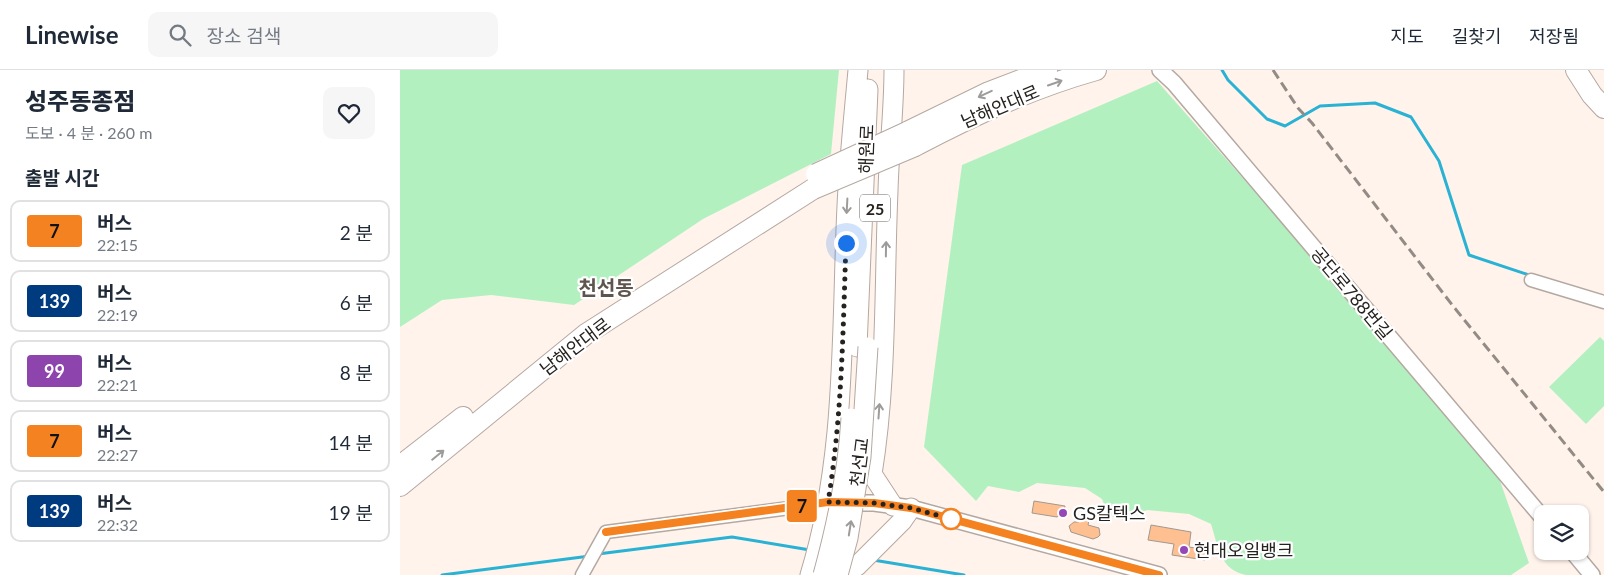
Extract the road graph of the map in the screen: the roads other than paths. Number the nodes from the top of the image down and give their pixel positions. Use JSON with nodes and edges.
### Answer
{"nodes":[{"id":1,"x":858,"y":70,"type":"edge"},
{"id":2,"x":869,"y":70,"type":"edge"},
{"id":3,"x":886,"y":70,"type":"edge"},
{"id":4,"x":894,"y":70,"type":"edge"},
{"id":5,"x":1047,"y":70,"type":"edge"},
{"id":6,"x":1160,"y":70,"type":"edge"},
{"id":7,"x":1576,"y":70,"type":"edge"},
{"id":8,"x":1584,"y":70,"type":"edge"},
{"id":9,"x":1092,"y":71,"type":"edge"},
{"id":10,"x":1604,"y":98,"type":"edge"},
{"id":11,"x":1604,"y":108,"type":"edge"},
{"id":12,"x":911,"y":139,"type":"junction"},
{"id":13,"x":810,"y":183,"type":"junction"},
{"id":14,"x":1531,"y":280,"type":"dead end"},
{"id":15,"x":1604,"y":302,"type":"edge"},
{"id":16,"x":862,"y":347,"type":"junction"},
{"id":17,"x":837,"y":437,"type":"junction"},
{"id":18,"x":876,"y":450,"type":"junction"},
{"id":19,"x":400,"y":466,"type":"edge"},
{"id":20,"x":400,"y":486,"type":"edge"},
{"id":21,"x":1534,"y":508,"type":"edge"},
{"id":22,"x":827,"y":510,"type":"junction"},
{"id":23,"x":902,"y":512,"type":"junction"},
{"id":24,"x":1580,"y":560,"type":"edge"},
{"id":25,"x":853,"y":570,"type":"edge"},
{"id":26,"x":584,"y":571,"type":"edge"},
{"id":27,"x":815,"y":572,"type":"edge"},
{"id":28,"x":838,"y":575,"type":"edge"},
{"id":29,"x":1159,"y":575,"type":"edge"},
{"id":30,"x":1592,"y":575,"type":"edge"}],
"edges":[{"from":1,"to":17,"type":"main road","one_way":true},
{"from":2,"to":16,"type":"main road","name":"해원로","number":"25"},
{"from":3,"to":16,"type":"main road","name":"해원로","number":"25"},
{"from":18,"to":4,"type":"main road","one_way":true},
{"from":5,"to":12,"type":"highway","name":"남해안대로","one_way":true},
{"from":6,"to":21,"type":"street","name":"공단로788번길"},
{"from":7,"to":11,"type":"highway"},
{"from":8,"to":10,"type":"highway"},
{"from":12,"to":9,"type":"highway","name":"남해안대로","one_way":true},
{"from":12,"to":13,"type":"highway","bridge":true},
{"from":13,"to":19,"type":"highway","name":"남해안대로"},
{"from":20,"to":13,"type":"highway","name":"남해안대로","one_way":true},
{"from":14,"to":15,"type":"street"},
{"from":16,"to":27,"type":"main road","name":"천선교","number":"25","bridge":true},
{"from":28,"to":16,"type":"main road","name":"천선교","one_way":true,"bridge":true},
{"from":17,"to":18,"type":"main road"},
{"from":17,"to":22,"type":"main road"},
{"from":18,"to":23,"type":"main road"},
{"from":22,"to":23,"type":"street"},
{"from":22,"to":26,"type":"street"},
{"from":22,"to":27,"type":"main road"},
{"from":23,"to":25,"type":"main road"},
{"from":23,"to":29,"type":"street"},
{"from":24,"to":30,"type":"street"}]}
